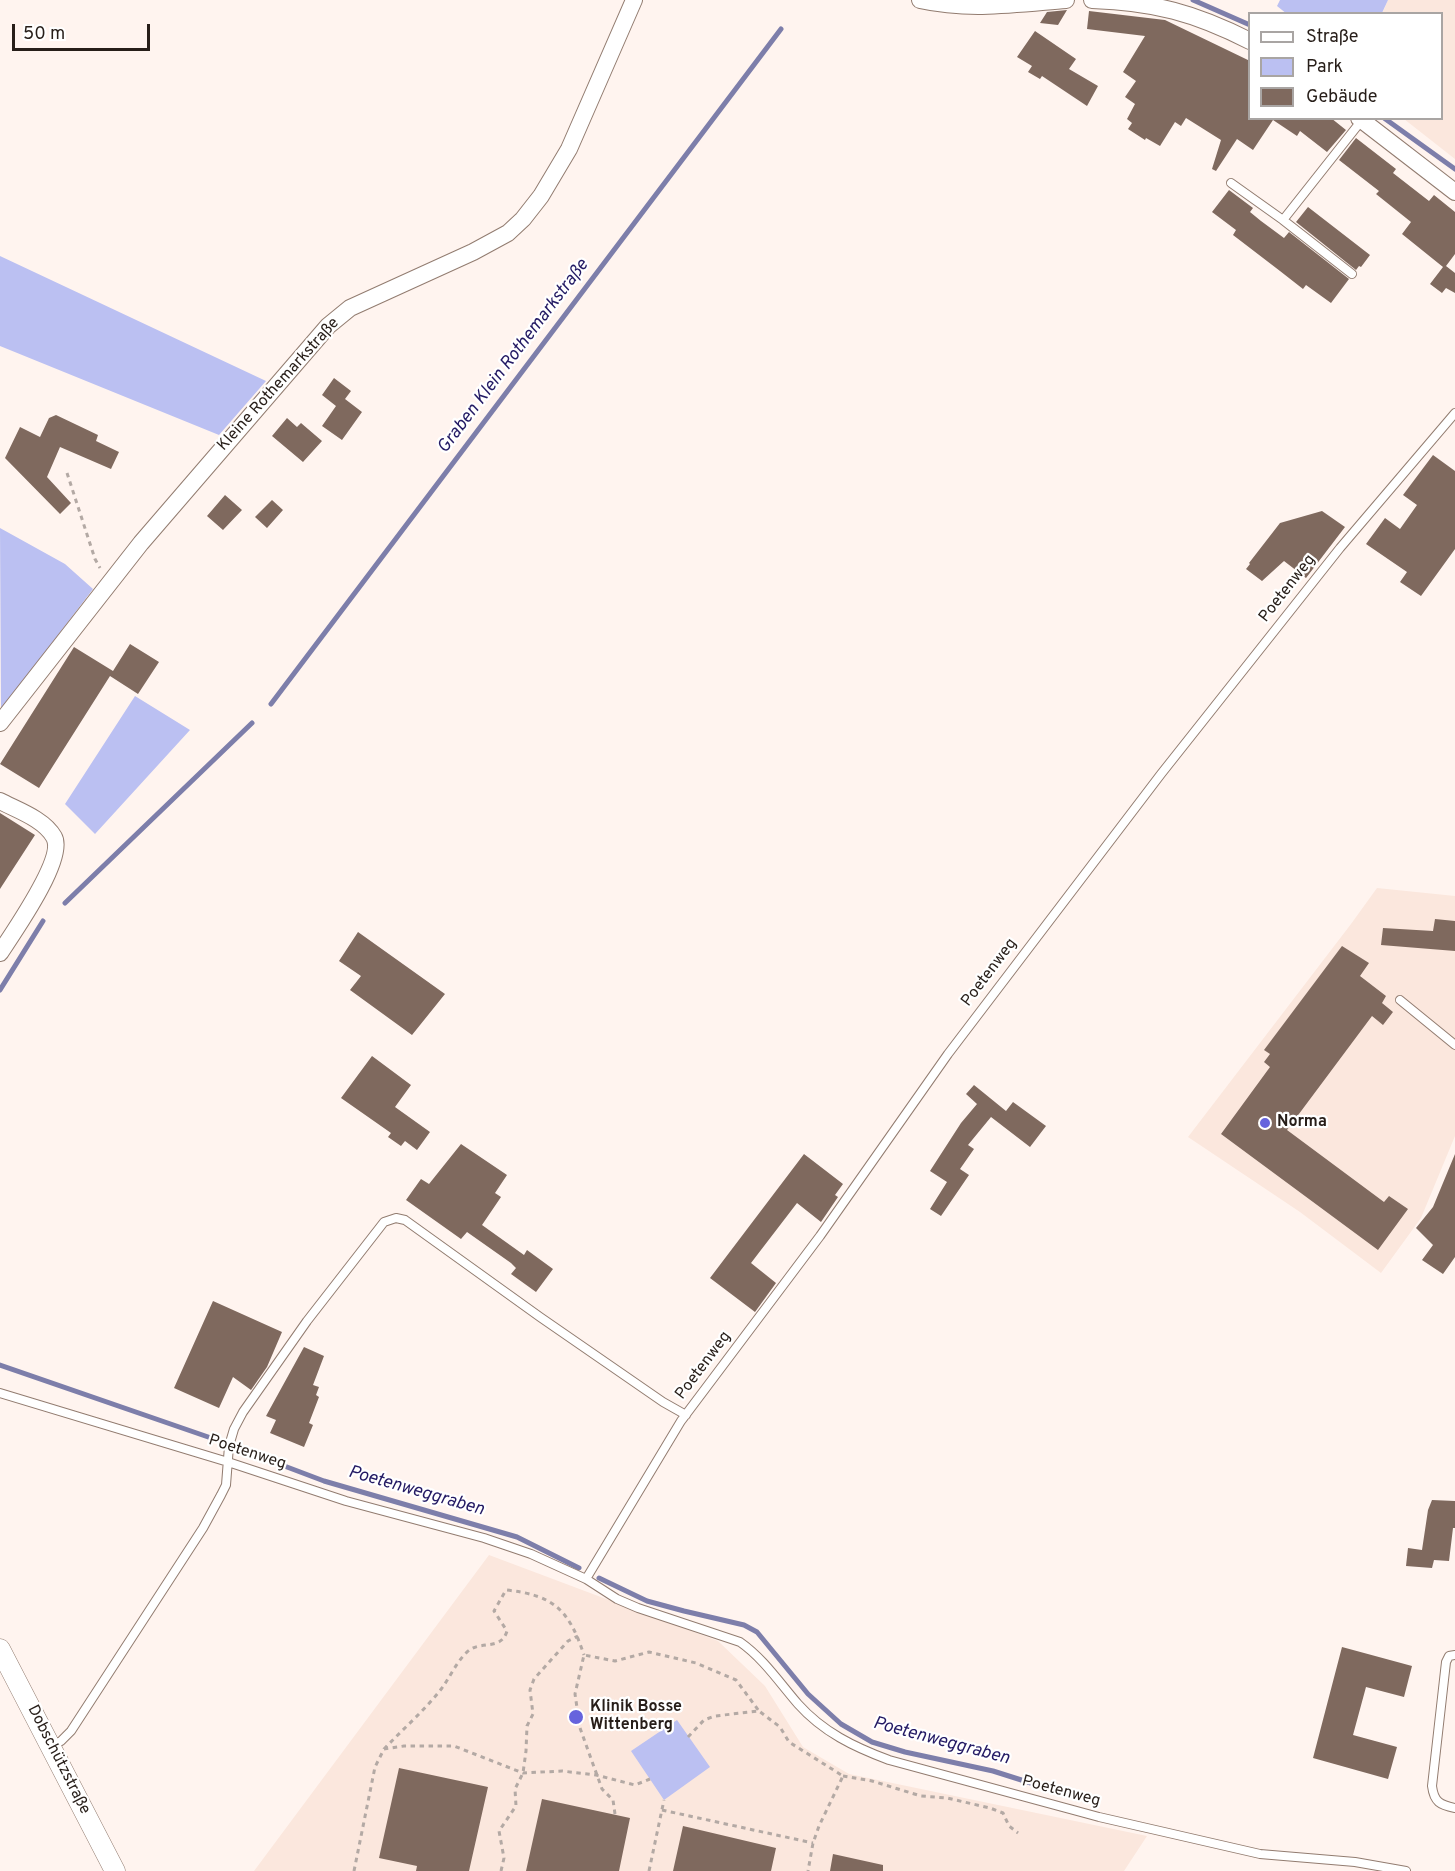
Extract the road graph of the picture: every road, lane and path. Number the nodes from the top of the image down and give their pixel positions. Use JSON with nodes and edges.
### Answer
{"nodes":[{"id":1,"x":634,"y":0,"type":"edge"},
{"id":2,"x":920,"y":0,"type":"edge"},
{"id":3,"x":1066,"y":0,"type":"edge"},
{"id":4,"x":1092,"y":0,"type":"edge"},
{"id":5,"x":1248,"y":40,"type":"edge"},
{"id":6,"x":1360,"y":120,"type":"edge"},
{"id":7,"x":1362,"y":120,"type":"edge"},
{"id":8,"x":1231,"y":183,"type":"dead end"},
{"id":9,"x":1455,"y":192,"type":"edge"},
{"id":10,"x":1283,"y":220,"type":"junction"},
{"id":11,"x":1352,"y":274,"type":"dead end"},
{"id":12,"x":1455,"y":413,"type":"edge"},
{"id":13,"x":67,"y":473,"type":"dead end"},
{"id":14,"x":108,"y":583,"type":"junction"},
{"id":15,"x":0,"y":723,"type":"edge"},
{"id":16,"x":0,"y":801,"type":"edge"},
{"id":17,"x":0,"y":953,"type":"edge"},
{"id":18,"x":1400,"y":1000,"type":"dead end"},
{"id":19,"x":1455,"y":1045,"type":"edge"},
{"id":20,"x":0,"y":1393,"type":"edge"},
{"id":21,"x":686,"y":1415,"type":"junction"},
{"id":22,"x":228,"y":1462,"type":"junction"},
{"id":23,"x":586,"y":1579,"type":"junction"},
{"id":24,"x":578,"y":1636,"type":"junction"},
{"id":25,"x":0,"y":1649,"type":"edge"},
{"id":26,"x":584,"y":1655,"type":"junction"},
{"id":27,"x":1455,"y":1655,"type":"edge"},
{"id":28,"x":759,"y":1711,"type":"junction"},
{"id":29,"x":688,"y":1737,"type":"dead end"},
{"id":30,"x":50,"y":1746,"type":"junction"},
{"id":31,"x":384,"y":1749,"type":"junction"},
{"id":32,"x":523,"y":1773,"type":"junction"},
{"id":33,"x":596,"y":1775,"type":"junction"},
{"id":34,"x":843,"y":1776,"type":"junction"},
{"id":35,"x":650,"y":1779,"type":"dead end"},
{"id":36,"x":664,"y":1800,"type":"dead end"},
{"id":37,"x":1455,"y":1808,"type":"edge"},
{"id":38,"x":662,"y":1810,"type":"junction"},
{"id":39,"x":615,"y":1814,"type":"dead end"},
{"id":40,"x":1018,"y":1833,"type":"dead end"},
{"id":41,"x":813,"y":1843,"type":"junction"},
{"id":42,"x":115,"y":1871,"type":"edge"},
{"id":43,"x":354,"y":1871,"type":"edge"},
{"id":44,"x":501,"y":1871,"type":"edge"},
{"id":45,"x":649,"y":1871,"type":"edge"},
{"id":46,"x":808,"y":1871,"type":"edge"},
{"id":47,"x":1406,"y":1871,"type":"edge"}],
"edges":[{"from":1,"to":14,"type":"street","name":"Kleine Rothemarkstraße"},
{"from":2,"to":3,"type":"street"},
{"from":4,"to":5,"type":"street"},
{"from":6,"to":10,"type":"lane"},
{"from":7,"to":9,"type":"street"},
{"from":8,"to":10,"type":"lane"},
{"from":10,"to":11,"type":"lane"},
{"from":12,"to":21,"type":"lane","name":"Poetenweg"},
{"from":13,"to":14,"type":"path"},
{"from":14,"to":15,"type":"street","name":"Kleine Rothemarkstraße"},
{"from":16,"to":17,"type":"street"},
{"from":18,"to":19,"type":"lane"},
{"from":20,"to":22,"type":"lane","name":"Poetenweg"},
{"from":21,"to":22,"type":"lane"},
{"from":21,"to":23,"type":"lane","name":"Poetenweg"},
{"from":22,"to":23,"type":"lane","name":"Poetenweg"},
{"from":22,"to":30,"type":"lane"},
{"from":23,"to":47,"type":"lane","name":"Poetenweg"},
{"from":24,"to":26,"type":"path"},
{"from":24,"to":31,"type":"path"},
{"from":24,"to":32,"type":"path"},
{"from":25,"to":30,"type":"street","name":"Dobschützstraße"},
{"from":26,"to":28,"type":"path"},
{"from":26,"to":33,"type":"path"},
{"from":27,"to":37,"type":"lane"},
{"from":28,"to":29,"type":"path"},
{"from":28,"to":34,"type":"path"},
{"from":30,"to":42,"type":"street","name":"Dobschützstraße"},
{"from":31,"to":32,"type":"path"},
{"from":31,"to":43,"type":"path"},
{"from":32,"to":33,"type":"path"},
{"from":32,"to":44,"type":"path"},
{"from":33,"to":35,"type":"path"},
{"from":33,"to":39,"type":"path"},
{"from":34,"to":40,"type":"path"},
{"from":34,"to":41,"type":"path"},
{"from":36,"to":38,"type":"path"},
{"from":38,"to":41,"type":"path"},
{"from":38,"to":45,"type":"path"},
{"from":41,"to":46,"type":"path"}]}
